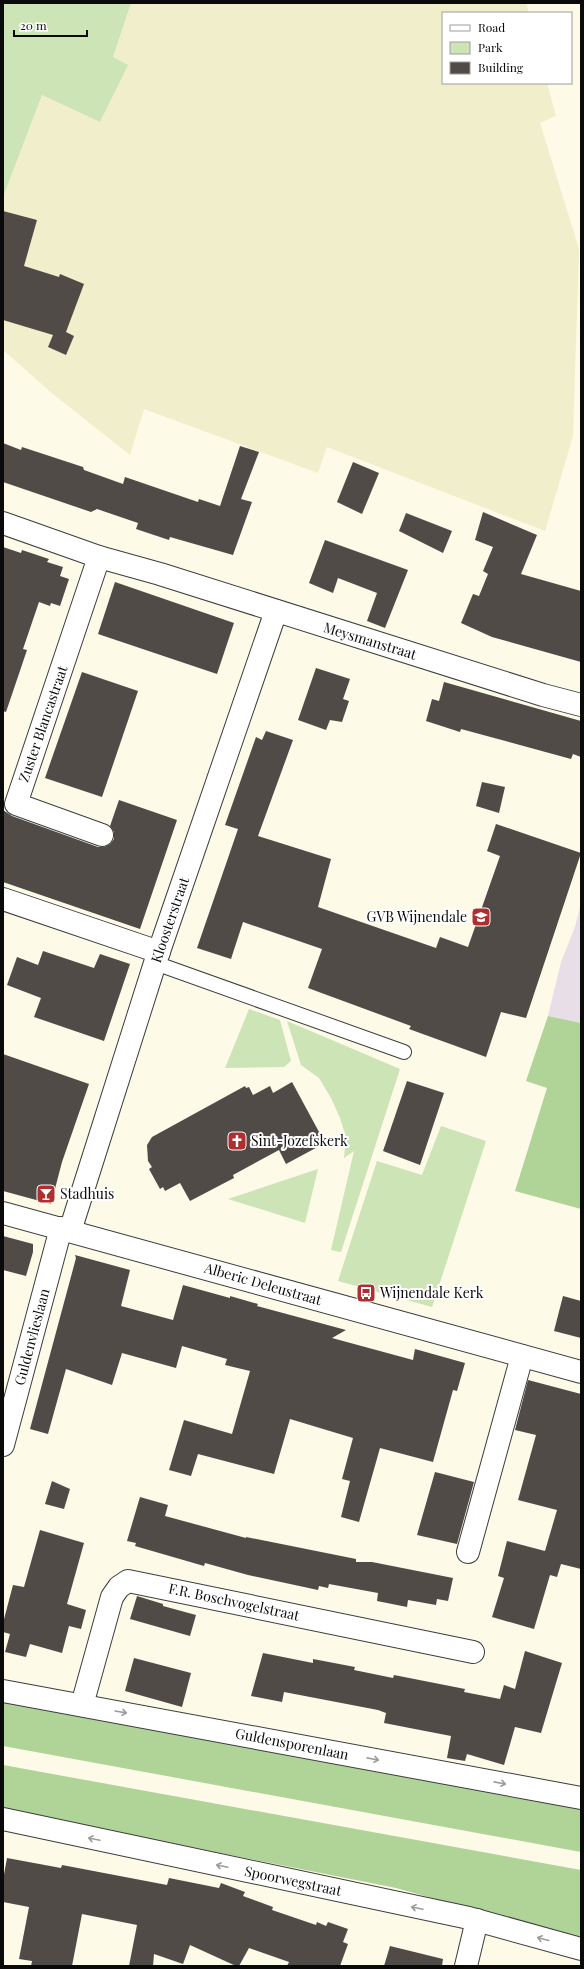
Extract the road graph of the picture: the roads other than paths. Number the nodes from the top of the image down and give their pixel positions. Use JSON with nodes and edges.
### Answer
{"nodes":[{"id":1,"x":3,"y":523,"type":"edge"},
{"id":2,"x":99,"y":558,"type":"junction"},
{"id":3,"x":276,"y":611,"type":"junction"},
{"id":4,"x":581,"y":705,"type":"edge"},
{"id":5,"x":102,"y":836,"type":"dead end"},
{"id":6,"x":3,"y":899,"type":"edge"},
{"id":7,"x":157,"y":958,"type":"junction"},
{"id":8,"x":404,"y":1052,"type":"dead end"},
{"id":9,"x":3,"y":1213,"type":"edge"},
{"id":10,"x":66,"y":1230,"type":"junction"},
{"id":11,"x":522,"y":1356,"type":"junction"},
{"id":12,"x":581,"y":1372,"type":"edge"},
{"id":13,"x":3,"y":1445,"type":"edge"},
{"id":14,"x":468,"y":1552,"type":"dead end"},
{"id":15,"x":473,"y":1652,"type":"dead end"},
{"id":16,"x":3,"y":1691,"type":"edge"},
{"id":17,"x":82,"y":1705,"type":"junction"},
{"id":18,"x":581,"y":1798,"type":"edge"},
{"id":19,"x":3,"y":1819,"type":"edge"},
{"id":20,"x":477,"y":1920,"type":"junction"},
{"id":21,"x":581,"y":1949,"type":"edge"},
{"id":22,"x":466,"y":1966,"type":"edge"}],
"edges":[{"from":1,"to":2,"type":"street","name":"Meysmanstraat"},
{"from":2,"to":3,"type":"street","name":"Meysmanstraat"},
{"from":2,"to":5,"type":"street","name":"Zuster Blancastraat"},
{"from":3,"to":4,"type":"street","name":"Meysmanstraat"},
{"from":3,"to":7,"type":"street","name":"Kloosterstraat"},
{"from":6,"to":7,"type":"street"},
{"from":7,"to":8,"type":"lane"},
{"from":7,"to":10,"type":"street","name":"Kloosterstraat"},
{"from":9,"to":10,"type":"street","name":"Alberic Deleustraat"},
{"from":10,"to":11,"type":"street","name":"Alberic Deleustraat"},
{"from":10,"to":13,"type":"street","name":"Guldenvlieslaan"},
{"from":11,"to":12,"type":"street","name":"Alberic Deleustraat"},
{"from":11,"to":14,"type":"street"},
{"from":15,"to":17,"type":"street","name":"F.R. Boschvogelstraat"},
{"from":16,"to":17,"type":"street","name":"Guldensporenlaan"},
{"from":17,"to":18,"type":"street","name":"Guldensporenlaan","one_way":true},
{"from":20,"to":19,"type":"street","name":"Spoorwegstraat","one_way":true},
{"from":21,"to":20,"type":"street","name":"Spoorwegstraat","one_way":true},
{"from":20,"to":22,"type":"street"}]}
